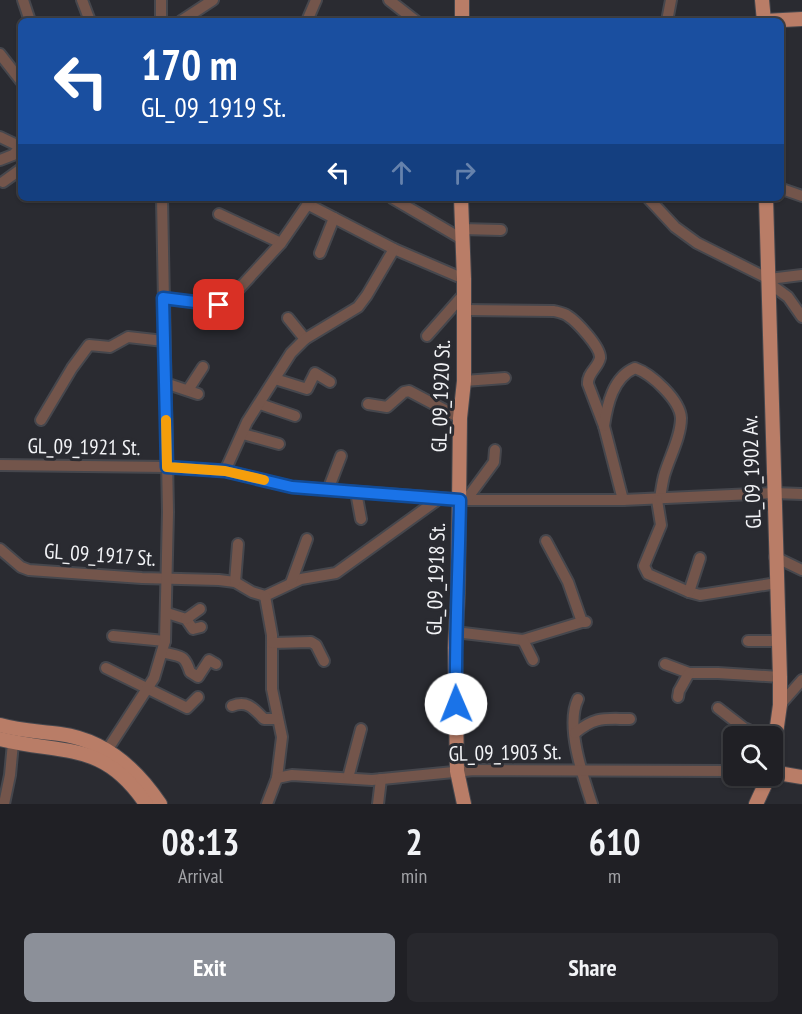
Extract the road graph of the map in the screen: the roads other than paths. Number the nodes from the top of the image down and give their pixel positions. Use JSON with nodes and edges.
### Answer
{"nodes":[{"id":1,"x":22,"y":0,"type":"edge"},
{"id":2,"x":82,"y":0,"type":"edge"},
{"id":3,"x":161,"y":0,"type":"edge"},
{"id":4,"x":213,"y":0,"type":"edge"},
{"id":5,"x":316,"y":0,"type":"edge"},
{"id":6,"x":389,"y":0,"type":"edge"},
{"id":7,"x":462,"y":0,"type":"edge"},
{"id":8,"x":671,"y":0,"type":"edge"},
{"id":9,"x":762,"y":0,"type":"edge"},
{"id":10,"x":29,"y":18,"type":"edge"},
{"id":11,"x":89,"y":18,"type":"edge"},
{"id":12,"x":161,"y":18,"type":"edge"},
{"id":13,"x":186,"y":18,"type":"edge"},
{"id":14,"x":309,"y":18,"type":"edge"},
{"id":15,"x":412,"y":18,"type":"edge"},
{"id":16,"x":462,"y":18,"type":"edge"},
{"id":17,"x":668,"y":18,"type":"edge"},
{"id":18,"x":764,"y":18,"type":"edge"},
{"id":19,"x":802,"y":19,"type":"edge"},
{"id":20,"x":784,"y":20,"type":"edge"},
{"id":21,"x":0,"y":54,"type":"edge"},
{"id":22,"x":18,"y":77,"type":"edge"},
{"id":23,"x":0,"y":137,"type":"edge"},
{"id":24,"x":18,"y":146,"type":"edge"},
{"id":25,"x":18,"y":150,"type":"edge"},
{"id":26,"x":0,"y":160,"type":"edge"},
{"id":27,"x":18,"y":171,"type":"edge"},
{"id":28,"x":3,"y":182,"type":"dead end"},
{"id":29,"x":784,"y":190,"type":"edge"},
{"id":30,"x":802,"y":196,"type":"edge"},
{"id":31,"x":162,"y":201,"type":"edge"},
{"id":32,"x":398,"y":201,"type":"edge"},
{"id":33,"x":461,"y":201,"type":"edge"},
{"id":34,"x":652,"y":201,"type":"edge"},
{"id":35,"x":766,"y":201,"type":"edge"},
{"id":36,"x":311,"y":202,"type":"edge"},
{"id":37,"x":219,"y":213,"type":"dead end"},
{"id":38,"x":334,"y":218,"type":"junction"},
{"id":39,"x":501,"y":230,"type":"dead end"},
{"id":40,"x":461,"y":234,"type":"junction"},
{"id":41,"x":281,"y":243,"type":"junction"},
{"id":42,"x":394,"y":249,"type":"junction"},
{"id":43,"x":320,"y":253,"type":"dead end"},
{"id":44,"x":802,"y":275,"type":"edge"},
{"id":45,"x":464,"y":279,"type":"junction"},
{"id":46,"x":769,"y":281,"type":"junction"},
{"id":47,"x":464,"y":294,"type":"junction"},
{"id":48,"x":163,"y":298,"type":"junction"},
{"id":49,"x":464,"y":310,"type":"junction"},
{"id":50,"x":802,"y":317,"type":"edge"},
{"id":51,"x":288,"y":318,"type":"dead end"},
{"id":52,"x":427,"y":336,"type":"dead end"},
{"id":53,"x":304,"y":339,"type":"junction"},
{"id":54,"x":164,"y":341,"type":"junction"},
{"id":55,"x":203,"y":367,"type":"dead end"},
{"id":56,"x":504,"y":378,"type":"dead end"},
{"id":57,"x":275,"y":379,"type":"junction"},
{"id":58,"x":464,"y":381,"type":"junction"},
{"id":59,"x":330,"y":382,"type":"dead end"},
{"id":60,"x":165,"y":383,"type":"junction"},
{"id":61,"x":260,"y":404,"type":"junction"},
{"id":62,"x":368,"y":404,"type":"dead end"},
{"id":63,"x":295,"y":416,"type":"dead end"},
{"id":64,"x":460,"y":418,"type":"junction"},
{"id":65,"x":41,"y":420,"type":"dead end"},
{"id":66,"x":604,"y":426,"type":"junction"},
{"id":67,"x":243,"y":434,"type":"junction"},
{"id":68,"x":279,"y":444,"type":"dead end"},
{"id":69,"x":495,"y":450,"type":"dead end"},
{"id":70,"x":341,"y":456,"type":"dead end"},
{"id":71,"x":0,"y":465,"type":"edge"},
{"id":72,"x":167,"y":467,"type":"junction"},
{"id":73,"x":225,"y":471,"type":"junction"},
{"id":74,"x":328,"y":490,"type":"junction"},
{"id":75,"x":356,"y":492,"type":"junction"},
{"id":76,"x":774,"y":494,"type":"junction"},
{"id":77,"x":802,"y":494,"type":"edge"},
{"id":78,"x":440,"y":498,"type":"junction"},
{"id":79,"x":658,"y":499,"type":"junction"},
{"id":80,"x":463,"y":500,"type":"junction"},
{"id":81,"x":623,"y":500,"type":"junction"},
{"id":82,"x":361,"y":519,"type":"dead end"},
{"id":83,"x":307,"y":539,"type":"dead end"},
{"id":84,"x":546,"y":541,"type":"dead end"},
{"id":85,"x":238,"y":544,"type":"dead end"},
{"id":86,"x":0,"y":549,"type":"edge"},
{"id":87,"x":775,"y":557,"type":"junction"},
{"id":88,"x":700,"y":558,"type":"dead end"},
{"id":89,"x":802,"y":570,"type":"edge"},
{"id":90,"x":167,"y":579,"type":"junction"},
{"id":91,"x":235,"y":582,"type":"junction"},
{"id":92,"x":291,"y":583,"type":"junction"},
{"id":93,"x":777,"y":584,"type":"junction"},
{"id":94,"x":689,"y":592,"type":"junction"},
{"id":95,"x":265,"y":596,"type":"junction"},
{"id":96,"x":200,"y":609,"type":"dead end"},
{"id":97,"x":167,"y":613,"type":"junction"},
{"id":98,"x":186,"y":619,"type":"junction"},
{"id":99,"x":201,"y":627,"type":"dead end"},
{"id":100,"x":455,"y":632,"type":"junction"},
{"id":101,"x":113,"y":636,"type":"dead end"},
{"id":102,"x":523,"y":640,"type":"junction"},
{"id":103,"x":748,"y":641,"type":"dead end"},
{"id":104,"x":778,"y":641,"type":"junction"},
{"id":105,"x":272,"y":643,"type":"junction"},
{"id":106,"x":164,"y":647,"type":"junction"},
{"id":107,"x":533,"y":660,"type":"dead end"},
{"id":108,"x":324,"y":661,"type":"dead end"},
{"id":109,"x":216,"y":664,"type":"dead end"},
{"id":110,"x":665,"y":664,"type":"dead end"},
{"id":111,"x":106,"y":668,"type":"dead end"},
{"id":112,"x":688,"y":673,"type":"junction"},
{"id":113,"x":780,"y":677,"type":"junction"},
{"id":114,"x":802,"y":680,"type":"edge"},
{"id":115,"x":148,"y":689,"type":"junction"},
{"id":116,"x":198,"y":696,"type":"dead end"},
{"id":117,"x":678,"y":697,"type":"dead end"},
{"id":118,"x":578,"y":699,"type":"dead end"},
{"id":119,"x":780,"y":705,"type":"junction"},
{"id":120,"x":232,"y":706,"type":"dead end"},
{"id":121,"x":718,"y":708,"type":"dead end"},
{"id":122,"x":278,"y":719,"type":"junction"},
{"id":123,"x":630,"y":719,"type":"dead end"},
{"id":124,"x":0,"y":725,"type":"edge"},
{"id":125,"x":741,"y":726,"type":"edge"},
{"id":126,"x":777,"y":726,"type":"edge"},
{"id":127,"x":361,"y":729,"type":"dead end"},
{"id":128,"x":575,"y":733,"type":"junction"},
{"id":129,"x":6,"y":741,"type":"edge"},
{"id":130,"x":104,"y":755,"type":"junction"},
{"id":131,"x":457,"y":771,"type":"junction"},
{"id":132,"x":581,"y":771,"type":"junction"},
{"id":133,"x":723,"y":771,"type":"edge"},
{"id":134,"x":783,"y":774,"type":"edge"},
{"id":135,"x":802,"y":777,"type":"edge"},
{"id":136,"x":277,"y":778,"type":"junction"},
{"id":137,"x":348,"y":778,"type":"junction"},
{"id":138,"x":381,"y":779,"type":"junction"},
{"id":139,"x":764,"y":786,"type":"edge"},
{"id":140,"x":4,"y":804,"type":"edge"},
{"id":141,"x":146,"y":804,"type":"edge"},
{"id":142,"x":160,"y":804,"type":"edge"},
{"id":143,"x":267,"y":804,"type":"edge"},
{"id":144,"x":378,"y":804,"type":"edge"},
{"id":145,"x":464,"y":804,"type":"edge"},
{"id":146,"x":592,"y":804,"type":"edge"},
{"id":147,"x":756,"y":804,"type":"edge"}],
"edges":[{"from":1,"to":10,"type":"street"},
{"from":2,"to":11,"type":"street"},
{"from":3,"to":12,"type":"street"},
{"from":4,"to":13,"type":"street"},
{"from":5,"to":14,"type":"street"},
{"from":6,"to":15,"type":"street"},
{"from":7,"to":16,"type":"main road"},
{"from":8,"to":17,"type":"street"},
{"from":9,"to":18,"type":"main road"},
{"from":19,"to":20,"type":"main road"},
{"from":21,"to":22,"type":"street"},
{"from":23,"to":24,"type":"street"},
{"from":25,"to":26,"type":"street"},
{"from":27,"to":28,"type":"street"},
{"from":29,"to":30,"type":"street"},
{"from":31,"to":48,"type":"street"},
{"from":32,"to":40,"type":"street"},
{"from":33,"to":40,"type":"main road","name":"GL_09_1920 St."},
{"from":34,"to":46,"type":"street"},
{"from":35,"to":46,"type":"main road","name":"GL_09_1902 Av."},
{"from":36,"to":38,"type":"street"},
{"from":36,"to":41,"type":"street"},
{"from":37,"to":41,"type":"street"},
{"from":38,"to":42,"type":"street"},
{"from":38,"to":43,"type":"street"},
{"from":39,"to":40,"type":"street"},
{"from":40,"to":45,"type":"main road","name":"GL_09_1920 St."},
{"from":41,"to":48,"type":"street"},
{"from":42,"to":45,"type":"street"},
{"from":42,"to":53,"type":"street"},
{"from":44,"to":46,"type":"street"},
{"from":45,"to":47,"type":"main road","name":"GL_09_1920 St."},
{"from":46,"to":50,"type":"street"},
{"from":46,"to":76,"type":"main road","name":"GL_09_1902 Av."},
{"from":47,"to":49,"type":"main road","name":"GL_09_1920 St."},
{"from":47,"to":52,"type":"street","name":"GL_09_1920 St."},
{"from":48,"to":54,"type":"street"},
{"from":49,"to":58,"type":"main road","name":"GL_09_1920 St."},
{"from":49,"to":66,"type":"street"},
{"from":51,"to":53,"type":"street"},
{"from":53,"to":57,"type":"street"},
{"from":54,"to":60,"type":"street"},
{"from":54,"to":65,"type":"street"},
{"from":55,"to":60,"type":"street"},
{"from":56,"to":58,"type":"street"},
{"from":57,"to":59,"type":"street"},
{"from":57,"to":61,"type":"street"},
{"from":58,"to":64,"type":"main road","name":"GL_09_1920 St."},
{"from":60,"to":72,"type":"street"},
{"from":61,"to":63,"type":"street"},
{"from":61,"to":67,"type":"street"},
{"from":62,"to":64,"type":"street"},
{"from":64,"to":80,"type":"main road","name":"GL_09_1920 St."},
{"from":66,"to":79,"type":"street"},
{"from":66,"to":81,"type":"street"},
{"from":67,"to":68,"type":"street"},
{"from":67,"to":73,"type":"street"},
{"from":69,"to":80,"type":"street"},
{"from":70,"to":74,"type":"street"},
{"from":71,"to":72,"type":"street","name":"GL_09_1921 St."},
{"from":72,"to":73,"type":"street","name":"GL_09_1921 St."},
{"from":72,"to":90,"type":"street"},
{"from":73,"to":74,"type":"street","name":"GL_09_1921 St."},
{"from":74,"to":75,"type":"street","name":"GL_09_1921 St."},
{"from":75,"to":78,"type":"street","name":"GL_09_1921 St."},
{"from":75,"to":82,"type":"street"},
{"from":76,"to":77,"type":"street","name":"GL_09_1921 St."},
{"from":76,"to":79,"type":"street","name":"GL_09_1921 St."},
{"from":76,"to":87,"type":"main road","name":"GL_09_1902 Av."},
{"from":78,"to":80,"type":"street","name":"GL_09_1921 St."},
{"from":78,"to":92,"type":"street"},
{"from":79,"to":81,"type":"street","name":"GL_09_1921 St."},
{"from":79,"to":94,"type":"street"},
{"from":80,"to":81,"type":"street","name":"GL_09_1921 St."},
{"from":80,"to":100,"type":"main road","name":"GL_09_1918 St."},
{"from":83,"to":92,"type":"street"},
{"from":84,"to":102,"type":"street"},
{"from":85,"to":91,"type":"street"},
{"from":86,"to":90,"type":"street","name":"GL_09_1917 St."},
{"from":87,"to":89,"type":"street"},
{"from":87,"to":93,"type":"main road","name":"GL_09_1902 Av."},
{"from":88,"to":94,"type":"street"},
{"from":90,"to":91,"type":"street","name":"GL_09_1917 St."},
{"from":90,"to":97,"type":"street"},
{"from":91,"to":95,"type":"street","name":"GL_09_1917 St."},
{"from":92,"to":95,"type":"street"},
{"from":93,"to":94,"type":"street"},
{"from":93,"to":104,"type":"main road","name":"GL_09_1902 Av."},
{"from":95,"to":105,"type":"street"},
{"from":96,"to":98,"type":"street"},
{"from":97,"to":98,"type":"street"},
{"from":97,"to":106,"type":"street"},
{"from":98,"to":99,"type":"street"},
{"from":100,"to":102,"type":"street"},
{"from":100,"to":131,"type":"main road","name":"GL_09_1918 St."},
{"from":101,"to":106,"type":"street"},
{"from":102,"to":107,"type":"street"},
{"from":103,"to":104,"type":"street"},
{"from":104,"to":113,"type":"main road","name":"GL_09_1902 Av."},
{"from":105,"to":108,"type":"street"},
{"from":105,"to":122,"type":"street"},
{"from":106,"to":109,"type":"street"},
{"from":106,"to":115,"type":"street"},
{"from":110,"to":112,"type":"street"},
{"from":111,"to":115,"type":"street"},
{"from":112,"to":113,"type":"street"},
{"from":112,"to":117,"type":"street"},
{"from":113,"to":119,"type":"main road","name":"GL_09_1902 Av."},
{"from":114,"to":119,"type":"street"},
{"from":115,"to":116,"type":"street"},
{"from":115,"to":130,"type":"street"},
{"from":118,"to":128,"type":"street"},
{"from":119,"to":126,"type":"main road","name":"GL_09_1902 Av."},
{"from":120,"to":122,"type":"street"},
{"from":121,"to":125,"type":"street"},
{"from":122,"to":136,"type":"street"},
{"from":123,"to":128,"type":"street"},
{"from":124,"to":130,"type":"main road"},
{"from":127,"to":137,"type":"street"},
{"from":128,"to":132,"type":"street"},
{"from":129,"to":130,"type":"main road"},
{"from":129,"to":140,"type":"street"},
{"from":130,"to":141,"type":"main road"},
{"from":130,"to":142,"type":"main road"},
{"from":131,"to":132,"type":"street","name":"GL_09_1903 St."},
{"from":131,"to":138,"type":"street","name":"GL_09_1903 St."},
{"from":131,"to":145,"type":"main road","name":"GL_09_1918 St."},
{"from":132,"to":133,"type":"street","name":"GL_09_1903 St."},
{"from":132,"to":146,"type":"street"},
{"from":134,"to":135,"type":"main road"},
{"from":136,"to":137,"type":"street","name":"GL_09_1903 St."},
{"from":136,"to":143,"type":"street"},
{"from":137,"to":138,"type":"street","name":"GL_09_1903 St."},
{"from":138,"to":144,"type":"street"},
{"from":139,"to":147,"type":"main road"}]}
